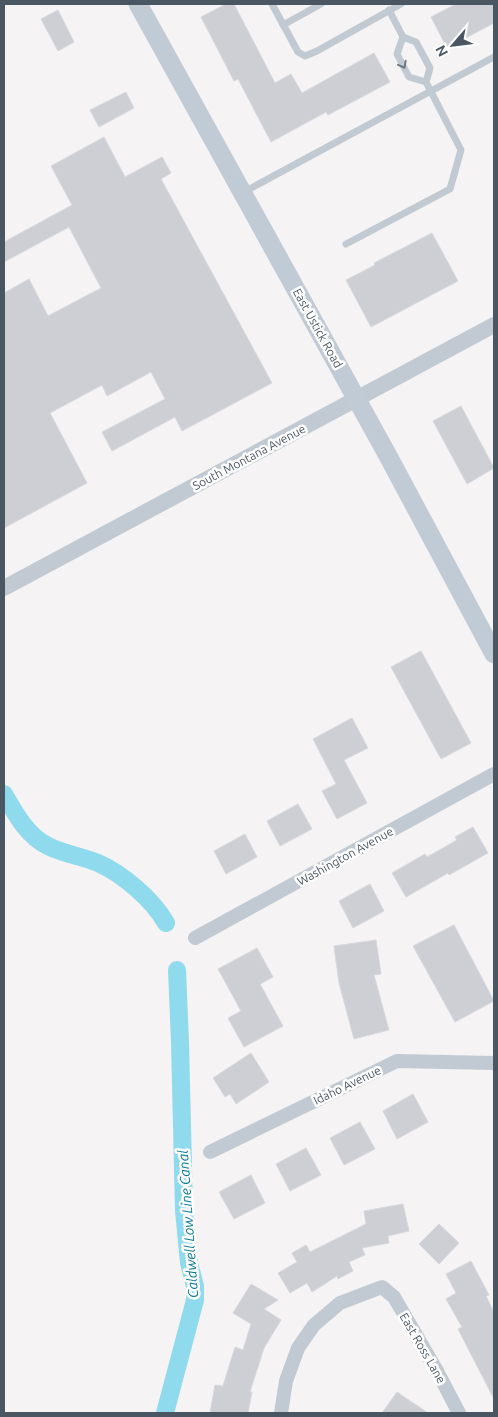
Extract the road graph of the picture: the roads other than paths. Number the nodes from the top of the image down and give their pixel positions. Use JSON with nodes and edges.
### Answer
{"nodes":[{"id":1,"x":138,"y":4,"type":"edge"},
{"id":2,"x":272,"y":4,"type":"edge"},
{"id":3,"x":321,"y":4,"type":"edge"},
{"id":4,"x":401,"y":4,"type":"edge"},
{"id":5,"x":389,"y":10,"type":"junction"},
{"id":6,"x":283,"y":25,"type":"junction"},
{"id":7,"x":403,"y":36,"type":"junction"},
{"id":8,"x":494,"y":57,"type":"edge"},
{"id":9,"x":426,"y":82,"type":"junction"},
{"id":10,"x":430,"y":92,"type":"junction"},
{"id":11,"x":244,"y":193,"type":"junction"},
{"id":12,"x":346,"y":244,"type":"dead end"},
{"id":13,"x":494,"y":325,"type":"edge"},
{"id":14,"x":356,"y":399,"type":"junction"},
{"id":15,"x":4,"y":588,"type":"edge"},
{"id":16,"x":494,"y":654,"type":"edge"},
{"id":17,"x":494,"y":774,"type":"edge"},
{"id":18,"x":195,"y":938,"type":"dead end"},
{"id":19,"x":494,"y":1062,"type":"edge"},
{"id":20,"x":210,"y":1152,"type":"dead end"},
{"id":21,"x":281,"y":1413,"type":"edge"},
{"id":22,"x":459,"y":1413,"type":"edge"}],
"edges":[{"from":1,"to":11,"type":"main road","name":"East Ustick Road"},
{"from":2,"to":6,"type":"lane"},
{"from":3,"to":6,"type":"lane"},
{"from":4,"to":5,"type":"lane"},
{"from":5,"to":6,"type":"lane"},
{"from":5,"to":7,"type":"lane"},
{"from":7,"to":9,"type":"lane"},
{"from":7,"to":9,"type":"lane","one_way":true},
{"from":8,"to":10,"type":"lane"},
{"from":9,"to":10,"type":"lane"},
{"from":10,"to":11,"type":"lane"},
{"from":10,"to":12,"type":"lane"},
{"from":11,"to":14,"type":"main road","name":"East Ustick Road"},
{"from":13,"to":14,"type":"street","name":"South Montana Avenue"},
{"from":14,"to":15,"type":"street","name":"South Montana Avenue"},
{"from":14,"to":16,"type":"main road","name":"East Ustick Road"},
{"from":17,"to":18,"type":"street","name":"Washington Avenue"},
{"from":19,"to":20,"type":"street","name":"Idaho Avenue"},
{"from":21,"to":22,"type":"street","name":"East Ross Lane"}]}
